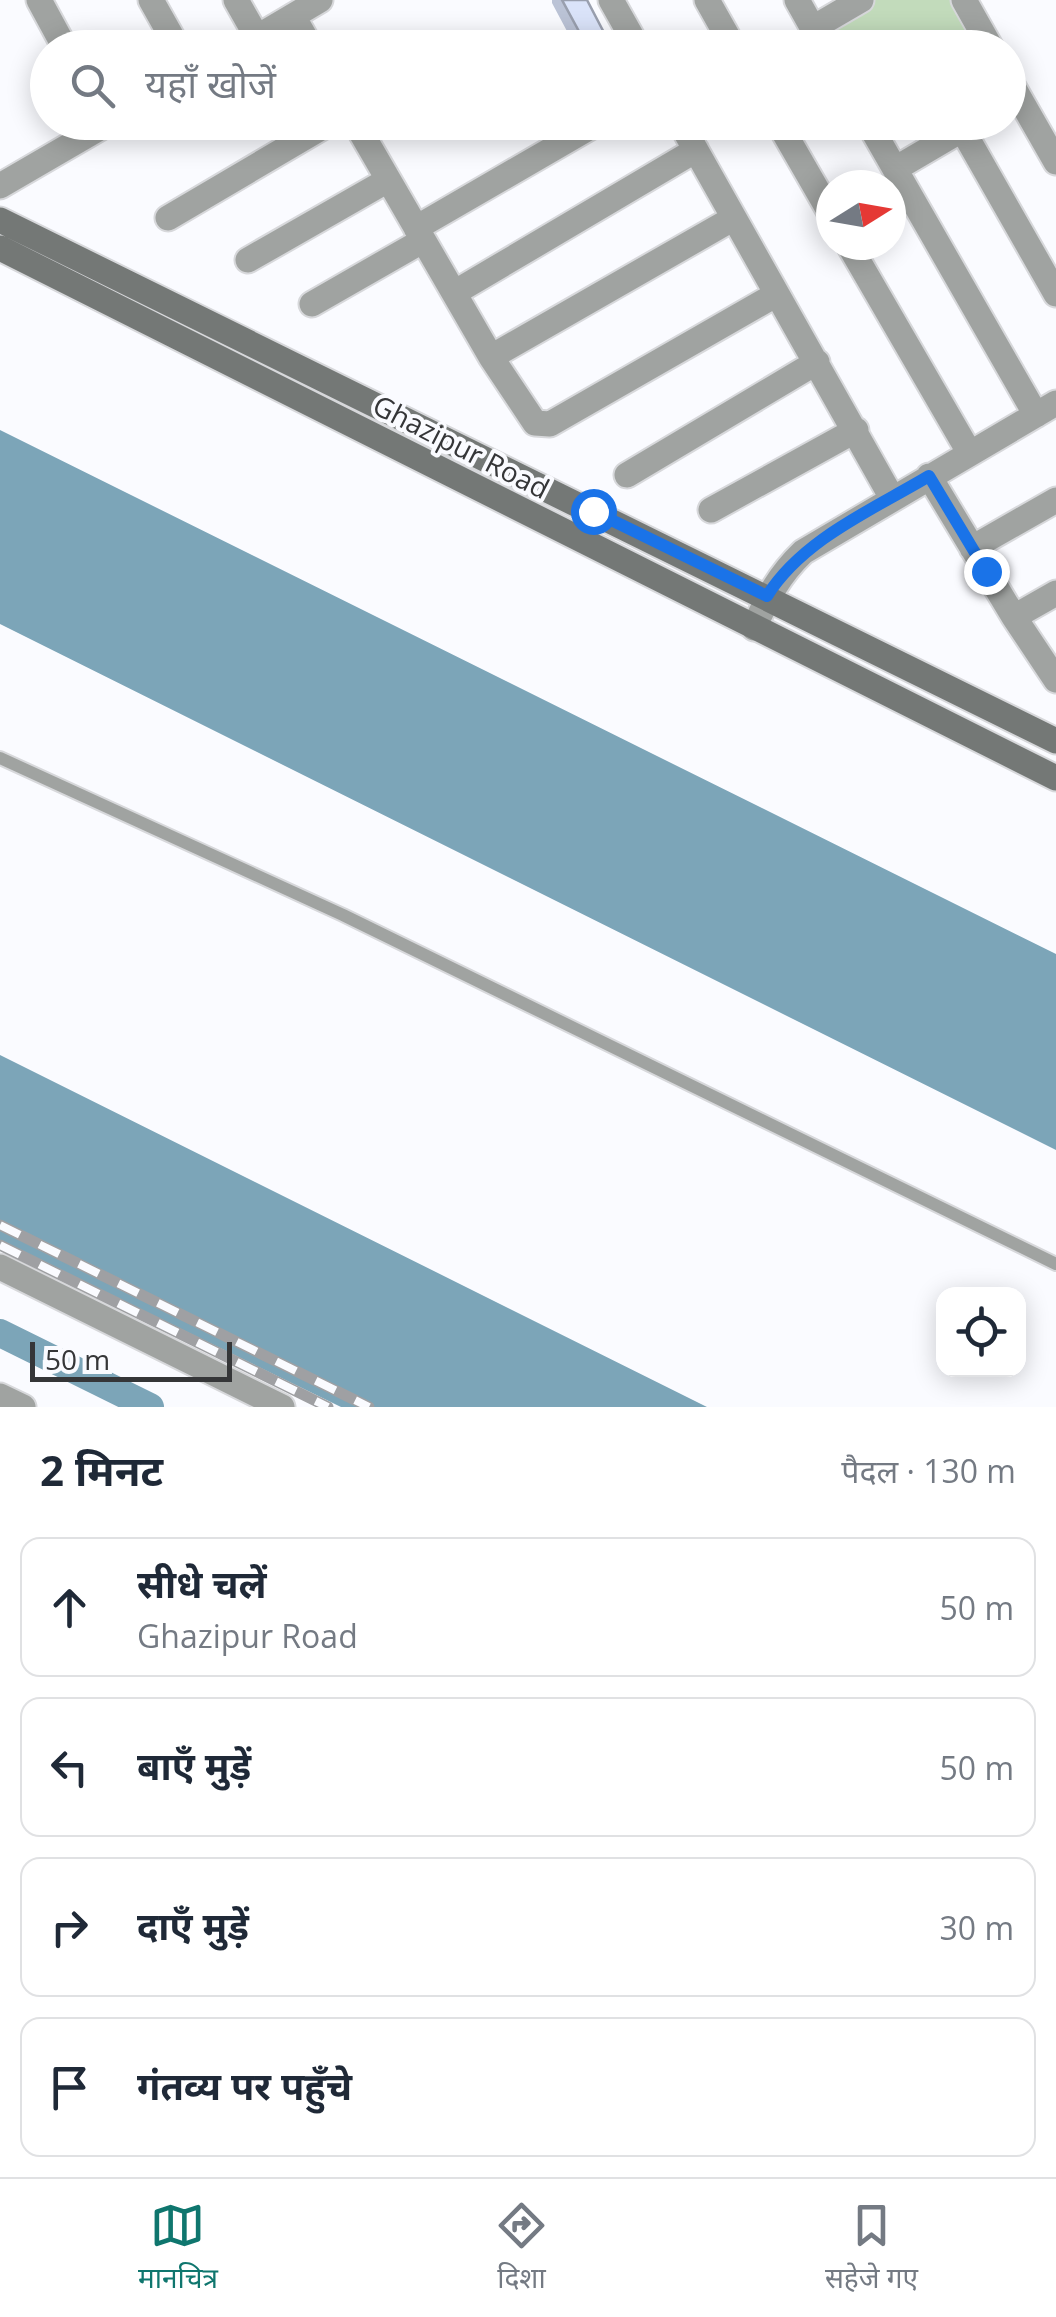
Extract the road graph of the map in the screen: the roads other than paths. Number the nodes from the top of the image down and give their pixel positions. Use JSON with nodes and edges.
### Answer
{"nodes":[{"id":1,"x":39,"y":0,"type":"edge"},
{"id":2,"x":152,"y":0,"type":"edge"},
{"id":3,"x":236,"y":0,"type":"edge"},
{"id":4,"x":320,"y":0,"type":"edge"},
{"id":5,"x":611,"y":0,"type":"edge"},
{"id":6,"x":707,"y":0,"type":"edge"},
{"id":7,"x":797,"y":0,"type":"edge"},
{"id":8,"x":861,"y":0,"type":"edge"},
{"id":9,"x":964,"y":0,"type":"edge"},
{"id":10,"x":293,"y":16,"type":"junction"},
{"id":11,"x":55,"y":30,"type":"edge"},
{"id":12,"x":168,"y":30,"type":"edge"},
{"id":13,"x":245,"y":30,"type":"edge"},
{"id":14,"x":269,"y":30,"type":"edge"},
{"id":15,"x":301,"y":30,"type":"edge"},
{"id":16,"x":628,"y":30,"type":"edge"},
{"id":17,"x":724,"y":30,"type":"edge"},
{"id":18,"x":814,"y":30,"type":"edge"},
{"id":19,"x":828,"y":30,"type":"edge"},
{"id":20,"x":981,"y":30,"type":"edge"},
{"id":21,"x":1026,"y":116,"type":"edge"},
{"id":22,"x":79,"y":140,"type":"edge"},
{"id":23,"x":300,"y":140,"type":"edge"},
{"id":24,"x":365,"y":140,"type":"edge"},
{"id":25,"x":569,"y":140,"type":"edge"},
{"id":26,"x":690,"y":140,"type":"edge"},
{"id":27,"x":788,"y":140,"type":"edge"},
{"id":28,"x":878,"y":140,"type":"edge"},
{"id":29,"x":945,"y":140,"type":"edge"},
{"id":30,"x":975,"y":140,"type":"edge"},
{"id":31,"x":696,"y":150,"type":"junction"},
{"id":32,"x":1056,"y":162,"type":"edge"},
{"id":33,"x":895,"y":170,"type":"joint"},
{"id":34,"x":388,"y":180,"type":"junction"},
{"id":35,"x":0,"y":186,"type":"edge"},
{"id":36,"x":906,"y":187,"type":"edge"},
{"id":37,"x":816,"y":188,"type":"edge"},
{"id":38,"x":168,"y":218,"type":"dead end"},
{"id":39,"x":734,"y":218,"type":"junction"},
{"id":40,"x":0,"y":220,"type":"edge"},
{"id":41,"x":419,"y":235,"type":"junction"},
{"id":42,"x":0,"y":248,"type":"edge"},
{"id":43,"x":248,"y":260,"type":"dead end"},
{"id":44,"x":858,"y":260,"type":"edge"},
{"id":45,"x":454,"y":293,"type":"junction"},
{"id":46,"x":777,"y":294,"type":"junction"},
{"id":47,"x":1056,"y":294,"type":"edge"},
{"id":48,"x":312,"y":304,"type":"dead end"},
{"id":49,"x":491,"y":357,"type":"junction"},
{"id":50,"x":817,"y":362,"type":"junction"},
{"id":51,"x":1046,"y":409,"type":"edge"},
{"id":52,"x":856,"y":430,"type":"junction"},
{"id":53,"x":969,"y":452,"type":"junction"},
{"id":54,"x":628,"y":475,"type":"dead end"},
{"id":55,"x":929,"y":476,"type":"junction"},
{"id":56,"x":892,"y":498,"type":"junction"},
{"id":57,"x":711,"y":510,"type":"dead end"},
{"id":58,"x":1052,"y":510,"type":"edge"},
{"id":59,"x":972,"y":548,"type":"junction"},
{"id":60,"x":1056,"y":593,"type":"edge"},
{"id":61,"x":767,"y":596,"type":"junction"},
{"id":62,"x":1014,"y":617,"type":"junction"},
{"id":63,"x":754,"y":628,"type":"junction"},
{"id":64,"x":1056,"y":680,"type":"edge"},
{"id":65,"x":1056,"y":740,"type":"edge"},
{"id":66,"x":0,"y":758,"type":"edge"},
{"id":67,"x":1056,"y":778,"type":"edge"},
{"id":68,"x":1056,"y":1264,"type":"edge"},
{"id":69,"x":0,"y":1267,"type":"edge"},
{"id":70,"x":0,"y":1396,"type":"edge"},
{"id":71,"x":22,"y":1407,"type":"edge"},
{"id":72,"x":282,"y":1407,"type":"edge"}],
"edges":[{"from":1,"to":11,"type":"street"},
{"from":2,"to":12,"type":"street"},
{"from":3,"to":13,"type":"street"},
{"from":4,"to":10,"type":"street"},
{"from":5,"to":16,"type":"street"},
{"from":6,"to":17,"type":"street"},
{"from":7,"to":18,"type":"street"},
{"from":8,"to":19,"type":"street"},
{"from":9,"to":20,"type":"street"},
{"from":10,"to":14,"type":"street"},
{"from":10,"to":15,"type":"street"},
{"from":21,"to":32,"type":"street"},
{"from":22,"to":35,"type":"street"},
{"from":23,"to":38,"type":"street"},
{"from":24,"to":34,"type":"street"},
{"from":25,"to":41,"type":"street"},
{"from":26,"to":31,"type":"street"},
{"from":27,"to":37,"type":"street"},
{"from":28,"to":33,"type":"street"},
{"from":29,"to":33,"type":"street"},
{"from":30,"to":47,"type":"street"},
{"from":31,"to":39,"type":"street"},
{"from":31,"to":45,"type":"street"},
{"from":34,"to":41,"type":"street"},
{"from":34,"to":43,"type":"street"},
{"from":36,"to":51,"type":"street"},
{"from":39,"to":46,"type":"street"},
{"from":39,"to":49,"type":"street"},
{"from":40,"to":61,"type":"main road","name":"Ghazipur Road"},
{"from":41,"to":45,"type":"street"},
{"from":41,"to":48,"type":"street"},
{"from":42,"to":63,"type":"main road","name":"Ghazipur Road"},
{"from":44,"to":53,"type":"street"},
{"from":45,"to":49,"type":"street"},
{"from":46,"to":49,"type":"street"},
{"from":46,"to":50,"type":"street"},
{"from":50,"to":52,"type":"street"},
{"from":50,"to":54,"type":"street"},
{"from":51,"to":53,"type":"street"},
{"from":52,"to":56,"type":"street"},
{"from":52,"to":57,"type":"street"},
{"from":53,"to":55,"type":"street"},
{"from":55,"to":56,"type":"street"},
{"from":55,"to":59,"type":"street"},
{"from":56,"to":61,"type":"street"},
{"from":58,"to":59,"type":"street"},
{"from":59,"to":62,"type":"street"},
{"from":60,"to":62,"type":"street"},
{"from":61,"to":63,"type":"street"},
{"from":61,"to":65,"type":"main road","name":"Ghazipur Road"},
{"from":62,"to":64,"type":"street"},
{"from":63,"to":67,"type":"main road","name":"Ghazipur Road"},
{"from":66,"to":68,"type":"lane"},
{"from":69,"to":72,"type":"street"},
{"from":70,"to":71,"type":"street"}]}
